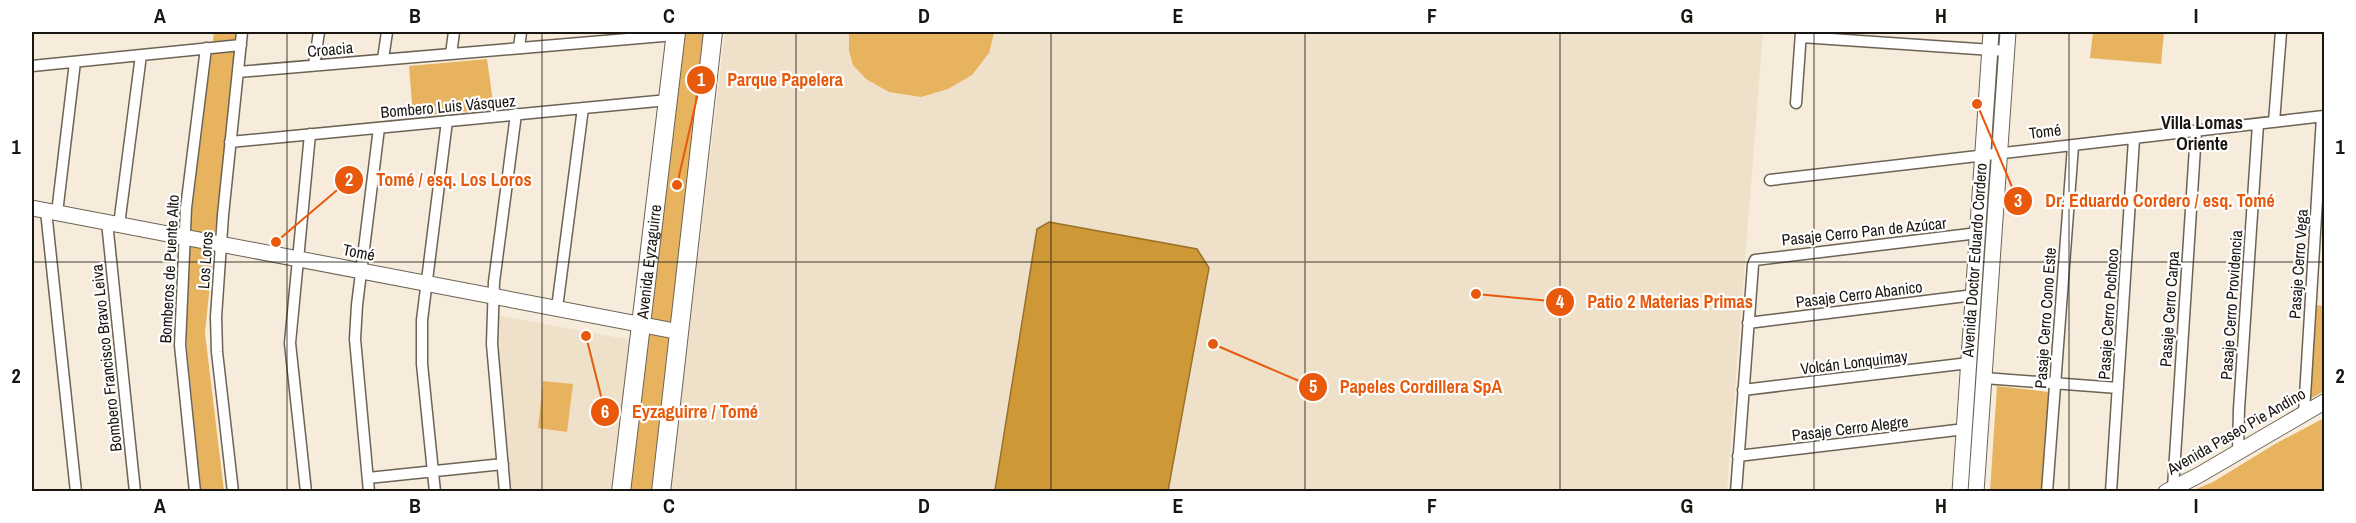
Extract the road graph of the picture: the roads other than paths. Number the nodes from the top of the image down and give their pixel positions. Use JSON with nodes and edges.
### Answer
{"nodes":[{"id":1,"x":243,"y":32,"type":"edge"},
{"id":2,"x":319,"y":32,"type":"edge"},
{"id":3,"x":387,"y":32,"type":"edge"},
{"id":4,"x":454,"y":32,"type":"edge"},
{"id":5,"x":521,"y":32,"type":"edge"},
{"id":6,"x":713,"y":32,"type":"edge"},
{"id":7,"x":1991,"y":32,"type":"edge"},
{"id":8,"x":2008,"y":32,"type":"edge"},
{"id":9,"x":2281,"y":32,"type":"edge"},
{"id":10,"x":676,"y":33,"type":"edge"},
{"id":11,"x":1801,"y":34,"type":"edge"},
{"id":12,"x":588,"y":37,"type":"edge"},
{"id":13,"x":241,"y":45,"type":"junction"},
{"id":14,"x":206,"y":48,"type":"junction"},
{"id":15,"x":519,"y":48,"type":"junction"},
{"id":16,"x":1990,"y":50,"type":"junction"},
{"id":17,"x":2007,"y":51,"type":"junction"},
{"id":18,"x":451,"y":54,"type":"junction"},
{"id":19,"x":141,"y":55,"type":"junction"},
{"id":20,"x":383,"y":59,"type":"junction"},
{"id":21,"x":75,"y":62,"type":"junction"},
{"id":22,"x":314,"y":65,"type":"junction"},
{"id":23,"x":32,"y":66,"type":"edge"},
{"id":24,"x":238,"y":72,"type":"junction"},
{"id":25,"x":668,"y":100,"type":"junction"},
{"id":26,"x":1796,"y":103,"type":"dead end"},
{"id":27,"x":583,"y":108,"type":"junction"},
{"id":28,"x":516,"y":114,"type":"junction"},
{"id":29,"x":2323,"y":116,"type":"edge"},
{"id":30,"x":447,"y":121,"type":"junction"},
{"id":31,"x":2274,"y":122,"type":"junction"},
{"id":32,"x":2258,"y":124,"type":"junction"},
{"id":33,"x":379,"y":128,"type":"junction"},
{"id":34,"x":2196,"y":132,"type":"junction"},
{"id":35,"x":310,"y":134,"type":"junction"},
{"id":36,"x":2134,"y":139,"type":"junction"},
{"id":37,"x":230,"y":142,"type":"junction"},
{"id":38,"x":2073,"y":146,"type":"junction"},
{"id":39,"x":2000,"y":155,"type":"junction"},
{"id":40,"x":1983,"y":157,"type":"junction"},
{"id":41,"x":1770,"y":180,"type":"dead end"},
{"id":42,"x":45,"y":211,"type":"edge"},
{"id":43,"x":113,"y":224,"type":"junction"},
{"id":44,"x":1978,"y":233,"type":"junction"},
{"id":45,"x":184,"y":237,"type":"junction"},
{"id":46,"x":221,"y":244,"type":"junction"},
{"id":47,"x":297,"y":258,"type":"junction"},
{"id":48,"x":362,"y":271,"type":"junction"},
{"id":49,"x":427,"y":283,"type":"junction"},
{"id":50,"x":1974,"y":295,"type":"junction"},
{"id":51,"x":494,"y":296,"type":"junction"},
{"id":52,"x":557,"y":308,"type":"junction"},
{"id":53,"x":1748,"y":323,"type":"junction"},
{"id":54,"x":641,"y":324,"type":"junction"},
{"id":55,"x":680,"y":332,"type":"junction"},
{"id":56,"x":1969,"y":363,"type":"junction"},
{"id":57,"x":1984,"y":378,"type":"junction"},
{"id":58,"x":2055,"y":383,"type":"junction"},
{"id":59,"x":2118,"y":388,"type":"junction"},
{"id":60,"x":1743,"y":390,"type":"junction"},
{"id":61,"x":2325,"y":402,"type":"edge"},
{"id":62,"x":2304,"y":413,"type":"junction"},
{"id":63,"x":1965,"y":429,"type":"junction"},
{"id":64,"x":2238,"y":451,"type":"junction"},
{"id":65,"x":1738,"y":456,"type":"junction"},
{"id":66,"x":503,"y":464,"type":"junction"},
{"id":67,"x":433,"y":471,"type":"junction"},
{"id":68,"x":368,"y":478,"type":"junction"},
{"id":69,"x":2169,"y":490,"type":"edge"},
{"id":70,"x":76,"y":492,"type":"edge"},
{"id":71,"x":135,"y":492,"type":"edge"},
{"id":72,"x":195,"y":492,"type":"edge"},
{"id":73,"x":233,"y":492,"type":"edge"},
{"id":74,"x":306,"y":492,"type":"edge"},
{"id":75,"x":369,"y":492,"type":"edge"},
{"id":76,"x":435,"y":492,"type":"edge"},
{"id":77,"x":506,"y":492,"type":"edge"},
{"id":78,"x":621,"y":492,"type":"edge"},
{"id":79,"x":661,"y":492,"type":"edge"},
{"id":80,"x":1736,"y":492,"type":"edge"},
{"id":81,"x":1960,"y":492,"type":"edge"},
{"id":82,"x":1977,"y":492,"type":"edge"},
{"id":83,"x":2047,"y":492,"type":"edge"},
{"id":84,"x":2111,"y":492,"type":"edge"}],
"edges":[{"from":1,"to":13,"type":"street","name":"Los Loros"},
{"from":2,"to":22,"type":"street"},
{"from":3,"to":20,"type":"street"},
{"from":4,"to":18,"type":"street"},
{"from":5,"to":15,"type":"street"},
{"from":6,"to":55,"type":"main road"},
{"from":7,"to":16,"type":"street","name":"Avenida Doctor Eduardo Cordero"},
{"from":8,"to":17,"type":"street","name":"Avenida Doctor Eduardo Cordero"},
{"from":9,"to":31,"type":"street"},
{"from":10,"to":12,"type":"street","name":"Croacia"},
{"from":10,"to":25,"type":"main road","name":"Avenida Eyzaguirre"},
{"from":11,"to":16,"type":"street"},
{"from":11,"to":26,"type":"street"},
{"from":12,"to":15,"type":"street","name":"Croacia"},
{"from":13,"to":14,"type":"street"},
{"from":13,"to":24,"type":"street","name":"Los Loros"},
{"from":14,"to":19,"type":"street"},
{"from":14,"to":45,"type":"street","name":"Bomberos de Puente Alto"},
{"from":15,"to":18,"type":"street","name":"Croacia"},
{"from":16,"to":17,"type":"street"},
{"from":16,"to":40,"type":"street","name":"Avenida Doctor Eduardo Cordero"},
{"from":17,"to":39,"type":"street","name":"Avenida Doctor Eduardo Cordero"},
{"from":18,"to":20,"type":"street","name":"Croacia"},
{"from":19,"to":21,"type":"street"},
{"from":19,"to":43,"type":"street","name":"Bombero Francisco Bravo Leiva"},
{"from":20,"to":22,"type":"street","name":"Croacia"},
{"from":21,"to":23,"type":"street"},
{"from":21,"to":42,"type":"street"},
{"from":22,"to":24,"type":"street","name":"Croacia"},
{"from":24,"to":37,"type":"street","name":"Los Loros"},
{"from":25,"to":27,"type":"street","name":"Bombero Luis Vásquez"},
{"from":25,"to":54,"type":"main road","name":"Avenida Eyzaguirre"},
{"from":27,"to":28,"type":"street","name":"Bombero Luis Vásquez"},
{"from":27,"to":52,"type":"street"},
{"from":28,"to":30,"type":"street","name":"Bombero Luis Vásquez"},
{"from":28,"to":51,"type":"street"},
{"from":29,"to":31,"type":"street","name":"Tomé"},
{"from":29,"to":62,"type":"street","name":"Pasaje Cerro Vega"},
{"from":30,"to":33,"type":"street","name":"Bombero Luis Vásquez"},
{"from":30,"to":49,"type":"street"},
{"from":31,"to":32,"type":"street","name":"Tomé"},
{"from":32,"to":34,"type":"street","name":"Tomé"},
{"from":32,"to":64,"type":"street","name":"Pasaje Cerro Providencia"},
{"from":33,"to":35,"type":"street","name":"Bombero Luis Vásquez"},
{"from":33,"to":48,"type":"street"},
{"from":34,"to":36,"type":"street","name":"Tomé"},
{"from":34,"to":69,"type":"street","name":"Pasaje Cerro Carpa"},
{"from":35,"to":37,"type":"street","name":"Bombero Luis Vásquez"},
{"from":35,"to":47,"type":"street"},
{"from":36,"to":38,"type":"street","name":"Tomé"},
{"from":36,"to":59,"type":"street","name":"Pasaje Cerro Pochoco"},
{"from":37,"to":46,"type":"street","name":"Los Loros"},
{"from":38,"to":39,"type":"street","name":"Tomé"},
{"from":38,"to":58,"type":"street","name":"Pasaje Cerro Cono Este"},
{"from":39,"to":40,"type":"street","name":"Tomé"},
{"from":39,"to":57,"type":"street","name":"Avenida Doctor Eduardo Cordero"},
{"from":40,"to":41,"type":"street","name":"Tomé"},
{"from":40,"to":44,"type":"street","name":"Avenida Doctor Eduardo Cordero"},
{"from":42,"to":43,"type":"street","name":"Tomé"},
{"from":42,"to":70,"type":"street"},
{"from":43,"to":45,"type":"street","name":"Tomé"},
{"from":43,"to":71,"type":"street","name":"Bombero Francisco Bravo Leiva"},
{"from":44,"to":50,"type":"street","name":"Avenida Doctor Eduardo Cordero"},
{"from":44,"to":53,"type":"street","name":"Pasaje Cerro Pan de Azúcar"},
{"from":45,"to":46,"type":"street","name":"Tomé"},
{"from":45,"to":72,"type":"street","name":"Bomberos de Puente Alto"},
{"from":46,"to":47,"type":"street","name":"Tomé"},
{"from":46,"to":73,"type":"street","name":"Los Loros"},
{"from":47,"to":48,"type":"street","name":"Tomé"},
{"from":47,"to":74,"type":"street"},
{"from":48,"to":49,"type":"street","name":"Tomé"},
{"from":48,"to":68,"type":"street"},
{"from":49,"to":51,"type":"street","name":"Tomé"},
{"from":49,"to":67,"type":"street"},
{"from":50,"to":53,"type":"street","name":"Pasaje Cerro Abanico"},
{"from":50,"to":56,"type":"street","name":"Avenida Doctor Eduardo Cordero"},
{"from":51,"to":52,"type":"street","name":"Tomé"},
{"from":51,"to":66,"type":"street"},
{"from":52,"to":54,"type":"street","name":"Tomé"},
{"from":53,"to":60,"type":"street"},
{"from":54,"to":55,"type":"street","name":"Tomé"},
{"from":54,"to":78,"type":"main road","name":"Avenida Eyzaguirre"},
{"from":55,"to":79,"type":"main road"},
{"from":56,"to":60,"type":"street","name":"Volcán Lonquimay"},
{"from":56,"to":63,"type":"street","name":"Avenida Doctor Eduardo Cordero"},
{"from":57,"to":58,"type":"street"},
{"from":57,"to":82,"type":"street","name":"Avenida Doctor Eduardo Cordero"},
{"from":58,"to":59,"type":"street"},
{"from":58,"to":83,"type":"street","name":"Pasaje Cerro Cono Este"},
{"from":59,"to":84,"type":"street","name":"Pasaje Cerro Pochoco"},
{"from":60,"to":65,"type":"street"},
{"from":61,"to":62,"type":"street","name":"Avenida Paseo Pie Andino"},
{"from":62,"to":64,"type":"street","name":"Avenida Paseo Pie Andino"},
{"from":63,"to":65,"type":"street","name":"Pasaje Cerro Alegre"},
{"from":63,"to":81,"type":"street","name":"Avenida Doctor Eduardo Cordero"},
{"from":64,"to":69,"type":"street","name":"Avenida Paseo Pie Andino"},
{"from":65,"to":80,"type":"street"},
{"from":66,"to":67,"type":"street"},
{"from":66,"to":77,"type":"street"},
{"from":67,"to":68,"type":"street"},
{"from":67,"to":76,"type":"street"},
{"from":68,"to":75,"type":"street"}]}
